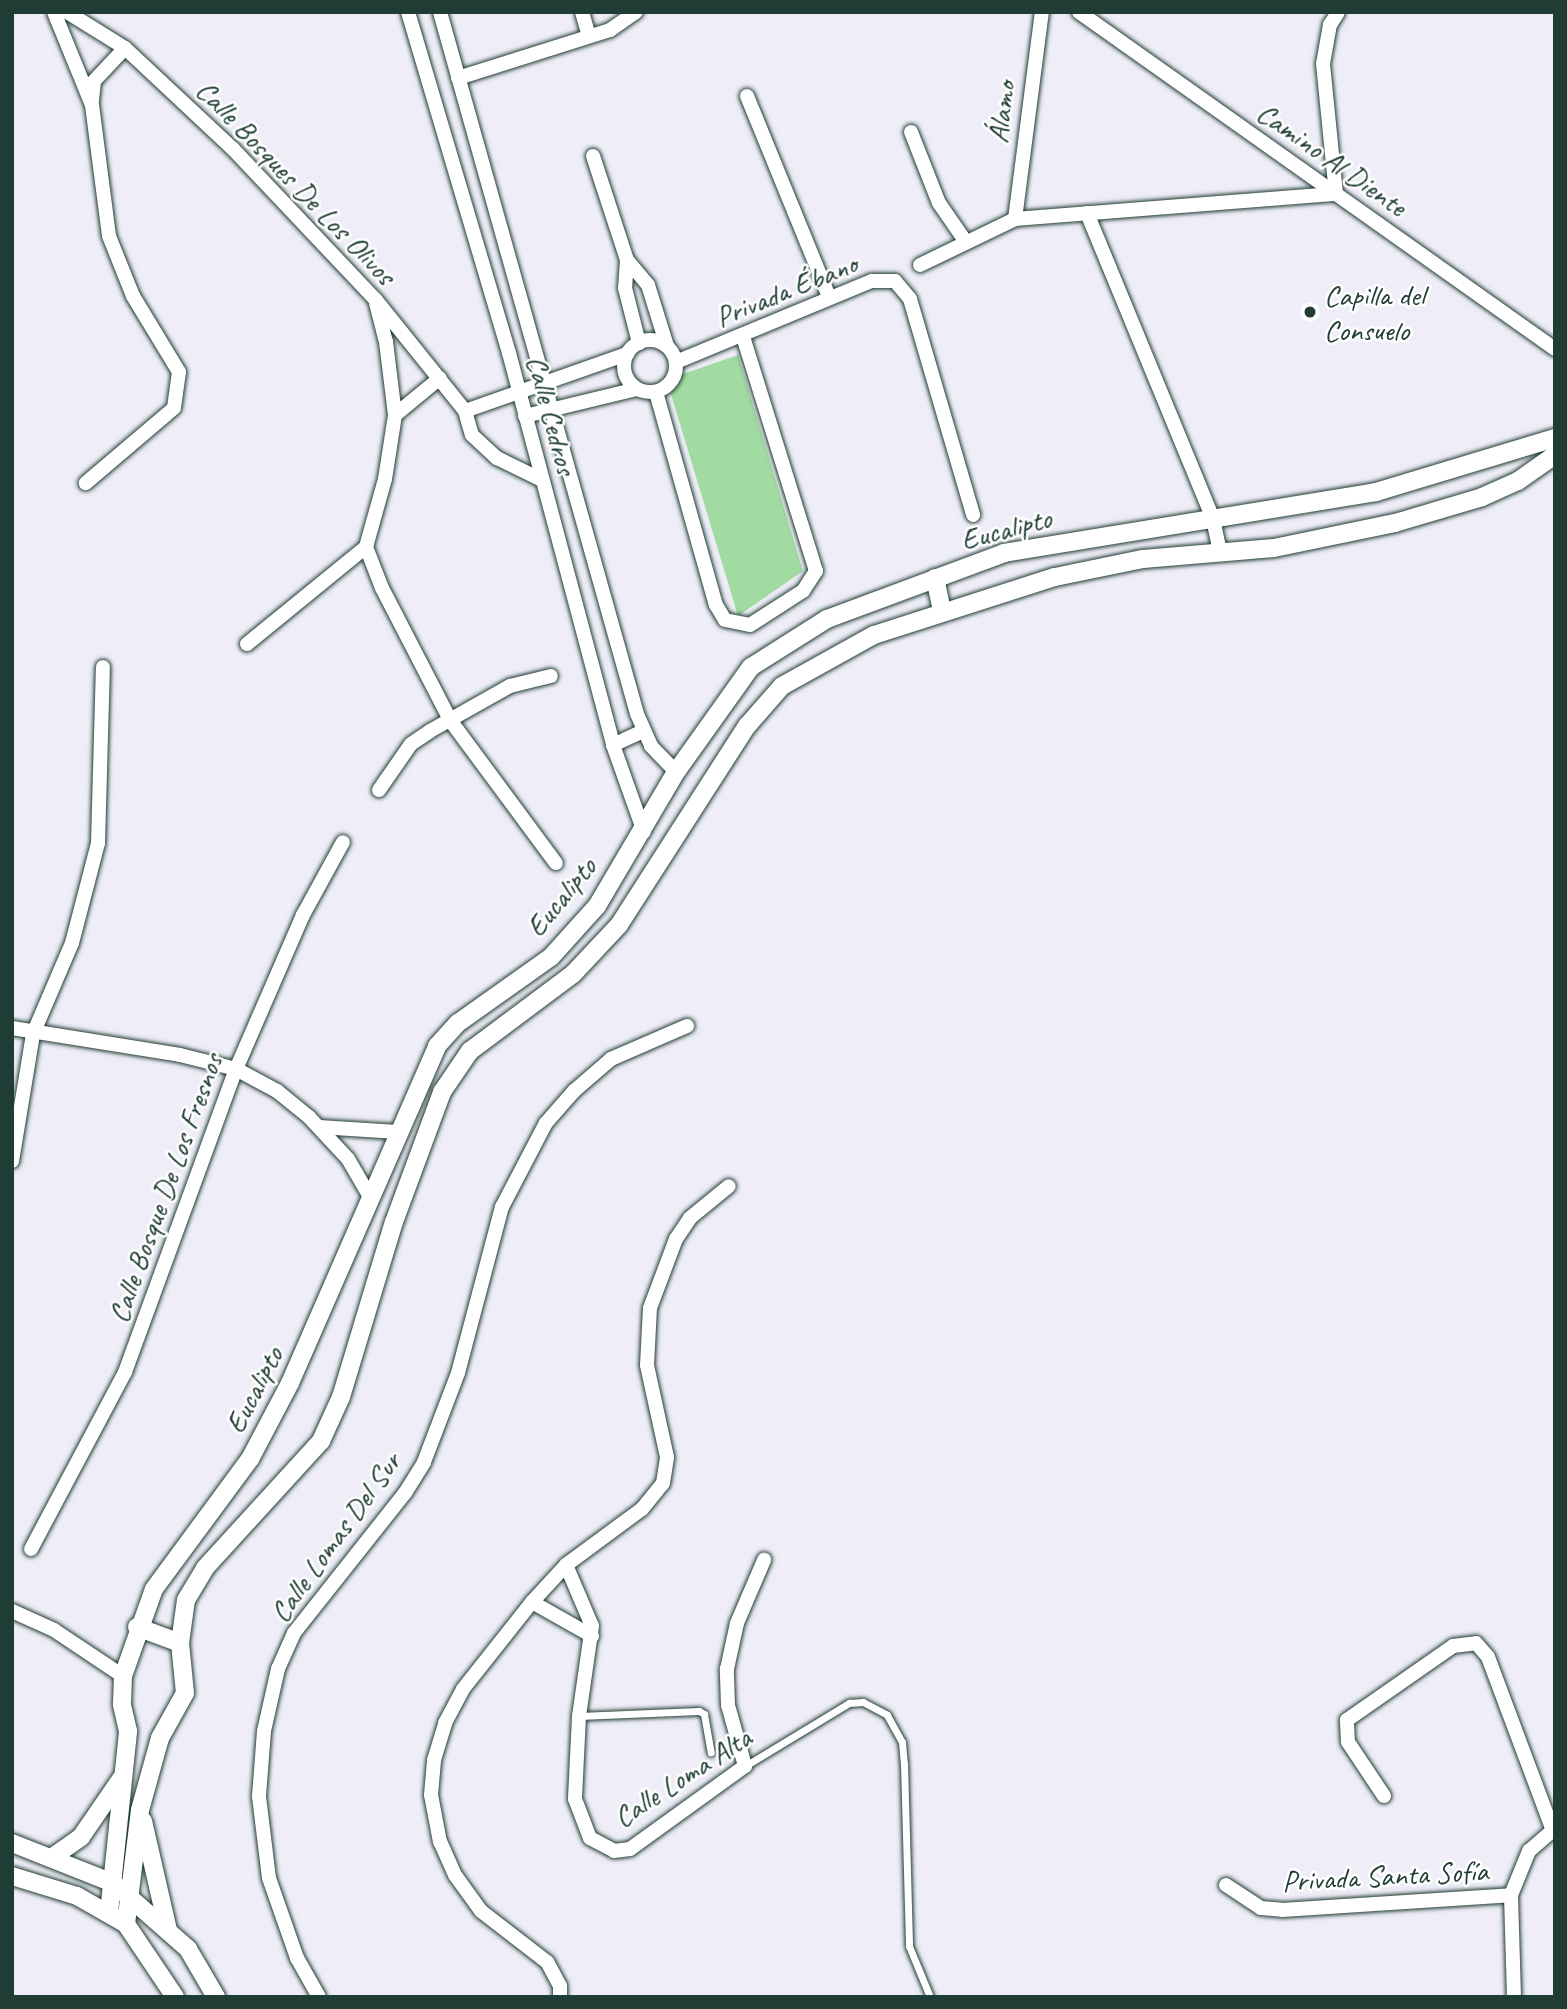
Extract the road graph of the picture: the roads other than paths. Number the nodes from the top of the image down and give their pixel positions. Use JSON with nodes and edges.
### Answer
{"nodes":[{"id":1,"x":54,"y":12,"type":"edge"},
{"id":2,"x":67,"y":12,"type":"edge"},
{"id":3,"x":408,"y":12,"type":"edge"},
{"id":4,"x":440,"y":12,"type":"edge"},
{"id":5,"x":582,"y":12,"type":"edge"},
{"id":6,"x":636,"y":12,"type":"edge"},
{"id":7,"x":1042,"y":12,"type":"edge"},
{"id":8,"x":1079,"y":12,"type":"edge"},
{"id":9,"x":1338,"y":12,"type":"edge"},
{"id":10,"x":589,"y":36,"type":"junction"},
{"id":11,"x":125,"y":48,"type":"junction"},
{"id":12,"x":458,"y":78,"type":"junction"},
{"id":13,"x":747,"y":96,"type":"dead end"},
{"id":14,"x":92,"y":105,"type":"junction"},
{"id":15,"x":911,"y":132,"type":"dead end"},
{"id":16,"x":593,"y":156,"type":"dead end"},
{"id":17,"x":1336,"y":194,"type":"junction"},
{"id":18,"x":1087,"y":213,"type":"junction"},
{"id":19,"x":1015,"y":219,"type":"junction"},
{"id":20,"x":966,"y":242,"type":"junction"},
{"id":21,"x":627,"y":260,"type":"junction"},
{"id":22,"x":920,"y":265,"type":"dead end"},
{"id":23,"x":830,"y":297,"type":"junction"},
{"id":24,"x":375,"y":299,"type":"junction"},
{"id":25,"x":743,"y":337,"type":"junction"},
{"id":26,"x":639,"y":343,"type":"junction"},
{"id":27,"x":667,"y":346,"type":"junction"},
{"id":28,"x":1555,"y":349,"type":"edge"},
{"id":29,"x":627,"y":354,"type":"junction"},
{"id":30,"x":676,"y":362,"type":"junction"},
{"id":31,"x":440,"y":378,"type":"junction"},
{"id":32,"x":544,"y":381,"type":"junction"},
{"id":33,"x":636,"y":389,"type":"junction"},
{"id":34,"x":517,"y":392,"type":"junction"},
{"id":35,"x":656,"y":392,"type":"junction"},
{"id":36,"x":552,"y":408,"type":"junction"},
{"id":37,"x":465,"y":411,"type":"junction"},
{"id":38,"x":395,"y":415,"type":"junction"},
{"id":39,"x":525,"y":416,"type":"junction"},
{"id":40,"x":1555,"y":438,"type":"edge"},
{"id":41,"x":1555,"y":455,"type":"edge"},
{"id":42,"x":542,"y":480,"type":"junction"},
{"id":43,"x":86,"y":483,"type":"dead end"},
{"id":44,"x":973,"y":515,"type":"dead end"},
{"id":45,"x":1213,"y":519,"type":"junction"},
{"id":46,"x":366,"y":547,"type":"junction"},
{"id":47,"x":1220,"y":554,"type":"junction"},
{"id":48,"x":935,"y":578,"type":"junction"},
{"id":49,"x":942,"y":612,"type":"junction"},
{"id":50,"x":247,"y":644,"type":"dead end"},
{"id":51,"x":103,"y":667,"type":"dead end"},
{"id":52,"x":551,"y":676,"type":"dead end"},
{"id":53,"x":450,"y":720,"type":"junction"},
{"id":54,"x":643,"y":731,"type":"junction"},
{"id":55,"x":613,"y":745,"type":"junction"},
{"id":56,"x":677,"y":772,"type":"junction"},
{"id":57,"x":379,"y":790,"type":"dead end"},
{"id":58,"x":644,"y":832,"type":"junction"},
{"id":59,"x":343,"y":842,"type":"dead end"},
{"id":60,"x":556,"y":863,"type":"dead end"},
{"id":61,"x":687,"y":1026,"type":"dead end"},
{"id":62,"x":12,"y":1028,"type":"edge"},
{"id":63,"x":33,"y":1034,"type":"junction"},
{"id":64,"x":236,"y":1069,"type":"junction"},
{"id":65,"x":319,"y":1127,"type":"junction"},
{"id":66,"x":398,"y":1132,"type":"junction"},
{"id":67,"x":12,"y":1161,"type":"edge"},
{"id":68,"x":729,"y":1186,"type":"dead end"},
{"id":69,"x":370,"y":1197,"type":"junction"},
{"id":70,"x":31,"y":1549,"type":"dead end"},
{"id":71,"x":764,"y":1560,"type":"dead end"},
{"id":72,"x":566,"y":1565,"type":"junction"},
{"id":73,"x":532,"y":1602,"type":"junction"},
{"id":74,"x":12,"y":1611,"type":"edge"},
{"id":75,"x":137,"y":1627,"type":"junction"},
{"id":76,"x":592,"y":1636,"type":"junction"},
{"id":77,"x":180,"y":1643,"type":"junction"},
{"id":78,"x":123,"y":1676,"type":"junction"},
{"id":79,"x":579,"y":1716,"type":"junction"},
{"id":80,"x":128,"y":1731,"type":"junction"},
{"id":81,"x":160,"y":1738,"type":"junction"},
{"id":82,"x":711,"y":1752,"type":"dead end"},
{"id":83,"x":745,"y":1766,"type":"junction"},
{"id":84,"x":125,"y":1773,"type":"junction"},
{"id":85,"x":1384,"y":1796,"type":"dead end"},
{"id":86,"x":140,"y":1810,"type":"junction"},
{"id":87,"x":1553,"y":1828,"type":"edge"},
{"id":88,"x":12,"y":1843,"type":"edge"},
{"id":89,"x":54,"y":1856,"type":"junction"},
{"id":90,"x":12,"y":1876,"type":"edge"},
{"id":91,"x":113,"y":1883,"type":"junction"},
{"id":92,"x":1226,"y":1885,"type":"dead end"},
{"id":93,"x":1511,"y":1895,"type":"junction"},
{"id":94,"x":129,"y":1898,"type":"junction"},
{"id":95,"x":109,"y":1913,"type":"junction"},
{"id":96,"x":126,"y":1924,"type":"junction"},
{"id":97,"x":168,"y":1930,"type":"junction"},
{"id":98,"x":175,"y":1997,"type":"edge"},
{"id":99,"x":216,"y":1997,"type":"edge"},
{"id":100,"x":319,"y":1997,"type":"edge"},
{"id":101,"x":560,"y":1997,"type":"edge"},
{"id":102,"x":929,"y":1997,"type":"edge"},
{"id":103,"x":1514,"y":1997,"type":"edge"}],
"edges":[{"from":1,"to":14,"type":"street"},
{"from":2,"to":11,"type":"street","name":"Calle Bosques De Los Olivos"},
{"from":3,"to":34,"type":"street","name":"Calle Cedros"},
{"from":4,"to":12,"type":"street","name":"Calle Cedros"},
{"from":5,"to":10,"type":"street"},
{"from":6,"to":10,"type":"street"},
{"from":7,"to":19,"type":"street","name":"Álamo"},
{"from":8,"to":17,"type":"street","name":"Camino Al Diente"},
{"from":9,"to":17,"type":"street"},
{"from":10,"to":12,"type":"street"},
{"from":11,"to":14,"type":"street"},
{"from":11,"to":24,"type":"street","name":"Calle Bosques De Los Olivos"},
{"from":12,"to":32,"type":"street","name":"Calle Cedros"},
{"from":13,"to":23,"type":"street"},
{"from":14,"to":43,"type":"street"},
{"from":15,"to":20,"type":"street"},
{"from":16,"to":21,"type":"street"},
{"from":17,"to":18,"type":"street"},
{"from":17,"to":28,"type":"street","name":"Camino Al Diente"},
{"from":18,"to":19,"type":"street"},
{"from":18,"to":45,"type":"street"},
{"from":19,"to":20,"type":"street"},
{"from":20,"to":22,"type":"street"},
{"from":21,"to":26,"type":"street"},
{"from":21,"to":27,"type":"street"},
{"from":23,"to":25,"type":"street","name":"Privada Ébano"},
{"from":23,"to":44,"type":"street","name":"Privada Ébano"},
{"from":24,"to":31,"type":"street","name":"Calle Bosques De Los Olivos"},
{"from":24,"to":38,"type":"street"},
{"from":25,"to":30,"type":"street","name":"Privada Ébano"},
{"from":25,"to":35,"type":"street"},
{"from":26,"to":27,"type":"street"},
{"from":26,"to":29,"type":"street"},
{"from":27,"to":30,"type":"street"},
{"from":29,"to":32,"type":"street"},
{"from":29,"to":33,"type":"street"},
{"from":30,"to":35,"type":"street"},
{"from":31,"to":37,"type":"street","name":"Calle Bosques De Los Olivos"},
{"from":31,"to":38,"type":"street"},
{"from":32,"to":34,"type":"street"},
{"from":32,"to":36,"type":"street","name":"Calle Cedros"},
{"from":33,"to":35,"type":"street"},
{"from":33,"to":36,"type":"street"},
{"from":34,"to":37,"type":"street"},
{"from":34,"to":39,"type":"street","name":"Calle Cedros"},
{"from":36,"to":39,"type":"street"},
{"from":36,"to":54,"type":"street","name":"Calle Cedros"},
{"from":37,"to":42,"type":"street","name":"Calle Bosques De Los Olivos"},
{"from":38,"to":46,"type":"street"},
{"from":39,"to":42,"type":"street","name":"Calle Cedros"},
{"from":40,"to":45,"type":"street","name":"Eucalipto"},
{"from":41,"to":47,"type":"street","name":"Eucalipto"},
{"from":42,"to":55,"type":"street","name":"Calle Cedros"},
{"from":45,"to":47,"type":"street"},
{"from":45,"to":48,"type":"street","name":"Eucalipto"},
{"from":46,"to":50,"type":"street"},
{"from":46,"to":53,"type":"street"},
{"from":47,"to":49,"type":"street","name":"Eucalipto"},
{"from":48,"to":49,"type":"street"},
{"from":48,"to":56,"type":"street","name":"Eucalipto"},
{"from":49,"to":77,"type":"street","name":"Eucalipto"},
{"from":51,"to":63,"type":"street"},
{"from":52,"to":53,"type":"street"},
{"from":53,"to":57,"type":"street"},
{"from":53,"to":60,"type":"street"},
{"from":54,"to":55,"type":"street"},
{"from":54,"to":56,"type":"street","name":"Calle Cedros"},
{"from":55,"to":58,"type":"street","name":"Calle Cedros"},
{"from":56,"to":58,"type":"street","name":"Eucalipto"},
{"from":58,"to":66,"type":"street","name":"Eucalipto"},
{"from":59,"to":64,"type":"street","name":"Calle Bosque De Los Fresnos"},
{"from":61,"to":100,"type":"street","name":"Calle Lomas Del Sur"},
{"from":62,"to":63,"type":"street"},
{"from":63,"to":64,"type":"street"},
{"from":63,"to":67,"type":"street"},
{"from":64,"to":65,"type":"street"},
{"from":64,"to":70,"type":"street","name":"Calle Bosque De Los Fresnos"},
{"from":65,"to":66,"type":"street"},
{"from":65,"to":69,"type":"street"},
{"from":66,"to":69,"type":"street","name":"Eucalipto"},
{"from":68,"to":72,"type":"street"},
{"from":69,"to":75,"type":"street","name":"Eucalipto"},
{"from":71,"to":83,"type":"street"},
{"from":72,"to":73,"type":"street"},
{"from":72,"to":76,"type":"street","name":"Calle Loma Alta"},
{"from":73,"to":76,"type":"street"},
{"from":73,"to":101,"type":"street"},
{"from":74,"to":78,"type":"street"},
{"from":75,"to":77,"type":"street"},
{"from":75,"to":78,"type":"street","name":"Eucalipto"},
{"from":76,"to":79,"type":"street","name":"Calle Loma Alta"},
{"from":77,"to":81,"type":"street","name":"Eucalipto"},
{"from":78,"to":80,"type":"street","name":"Eucalipto"},
{"from":79,"to":82,"type":"lane"},
{"from":79,"to":83,"type":"street","name":"Calle Loma Alta"},
{"from":80,"to":81,"type":"street"},
{"from":80,"to":84,"type":"street","name":"Eucalipto"},
{"from":81,"to":86,"type":"street","name":"Eucalipto"},
{"from":83,"to":102,"type":"lane","name":"Calle Loma Alta"},
{"from":84,"to":89,"type":"street"},
{"from":84,"to":91,"type":"street","name":"Eucalipto"},
{"from":85,"to":87,"type":"street"},
{"from":86,"to":94,"type":"street","name":"Eucalipto"},
{"from":86,"to":97,"type":"street"},
{"from":87,"to":93,"type":"street"},
{"from":88,"to":89,"type":"street"},
{"from":89,"to":91,"type":"street"},
{"from":90,"to":95,"type":"street"},
{"from":91,"to":94,"type":"street"},
{"from":91,"to":95,"type":"street","name":"Eucalipto"},
{"from":92,"to":93,"type":"street","name":"Privada Santa Sofía"},
{"from":93,"to":103,"type":"street"},
{"from":94,"to":96,"type":"street","name":"Eucalipto"},
{"from":94,"to":97,"type":"street"},
{"from":95,"to":96,"type":"street"},
{"from":96,"to":98,"type":"street"},
{"from":97,"to":99,"type":"street"}]}
